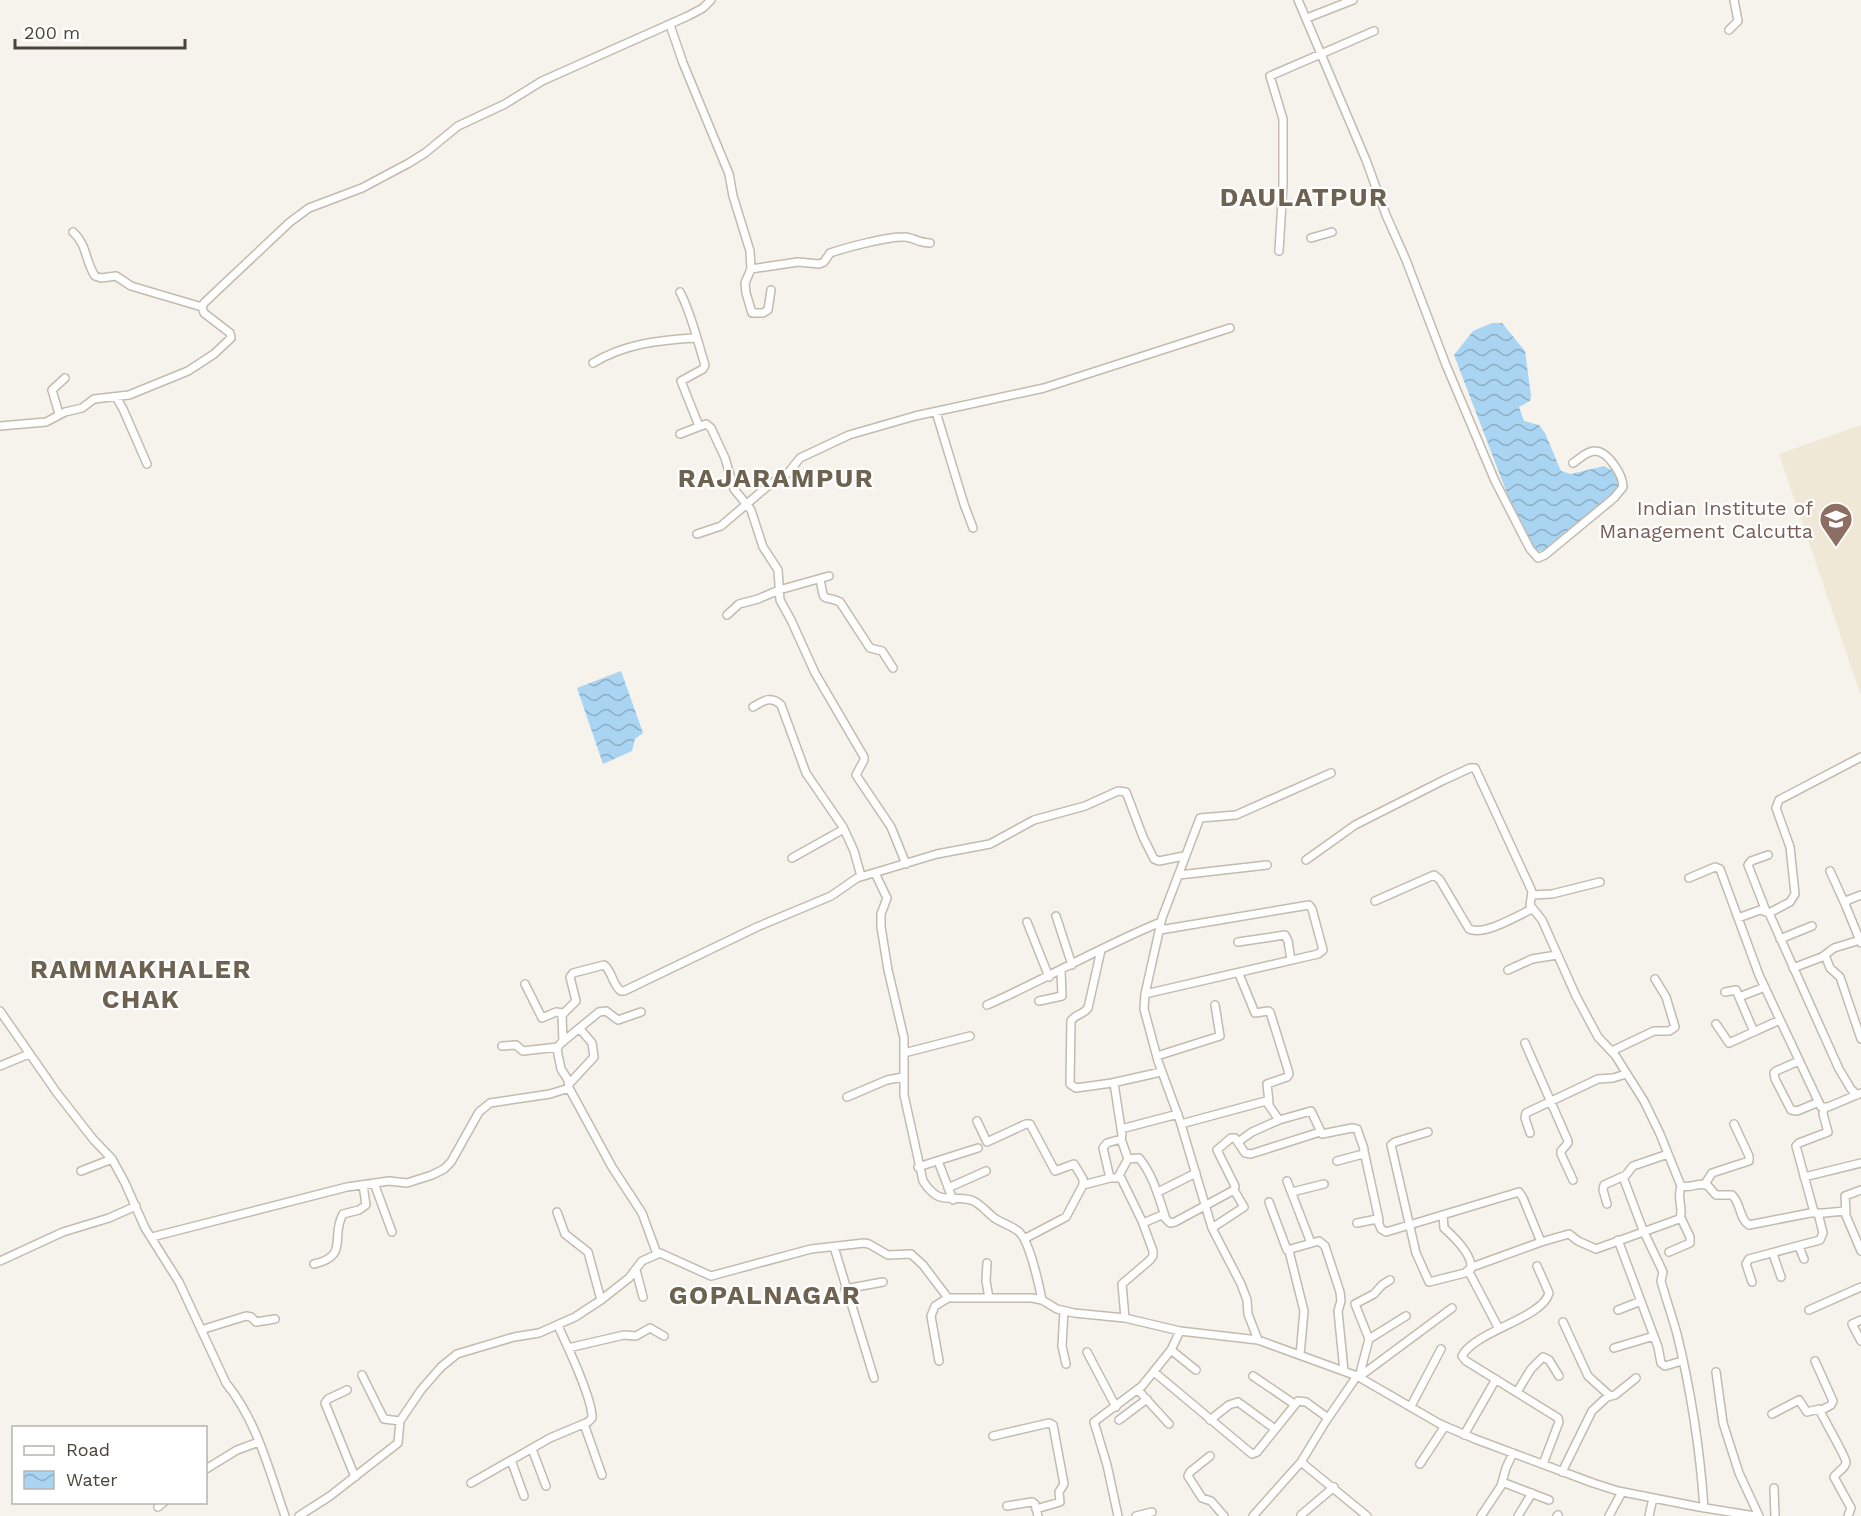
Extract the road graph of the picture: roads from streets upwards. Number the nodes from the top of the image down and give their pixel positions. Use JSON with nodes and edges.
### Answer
{"nodes":[{"id":1,"x":711,"y":0,"type":"edge"},
{"id":2,"x":1298,"y":0,"type":"edge"},
{"id":3,"x":1353,"y":0,"type":"edge"},
{"id":4,"x":1734,"y":0,"type":"edge"},
{"id":5,"x":1306,"y":18,"type":"junction"},
{"id":6,"x":670,"y":25,"type":"junction"},
{"id":7,"x":1729,"y":30,"type":"dead end"},
{"id":8,"x":1374,"y":31,"type":"dead end"},
{"id":9,"x":1321,"y":53,"type":"junction"},
{"id":10,"x":73,"y":232,"type":"dead end"},
{"id":11,"x":1332,"y":232,"type":"dead end"},
{"id":12,"x":1311,"y":238,"type":"dead end"},
{"id":13,"x":930,"y":243,"type":"dead end"},
{"id":14,"x":1279,"y":251,"type":"dead end"},
{"id":15,"x":751,"y":269,"type":"junction"},
{"id":16,"x":771,"y":290,"type":"dead end"},
{"id":17,"x":680,"y":292,"type":"dead end"},
{"id":18,"x":202,"y":307,"type":"junction"},
{"id":19,"x":1230,"y":328,"type":"dead end"},
{"id":20,"x":695,"y":338,"type":"junction"},
{"id":21,"x":593,"y":363,"type":"dead end"},
{"id":22,"x":65,"y":378,"type":"dead end"},
{"id":23,"x":116,"y":397,"type":"junction"},
{"id":24,"x":936,"y":412,"type":"junction"},
{"id":25,"x":58,"y":414,"type":"junction"},
{"id":26,"x":0,"y":426,"type":"edge"},
{"id":27,"x":699,"y":426,"type":"junction"},
{"id":28,"x":680,"y":434,"type":"dead end"},
{"id":29,"x":1573,"y":463,"type":"dead end"},
{"id":30,"x":147,"y":464,"type":"dead end"},
{"id":31,"x":747,"y":505,"type":"junction"},
{"id":32,"x":973,"y":528,"type":"dead end"},
{"id":33,"x":697,"y":534,"type":"dead end"},
{"id":34,"x":829,"y":576,"type":"dead end"},
{"id":35,"x":820,"y":579,"type":"junction"},
{"id":36,"x":778,"y":590,"type":"junction"},
{"id":37,"x":727,"y":615,"type":"dead end"},
{"id":38,"x":893,"y":668,"type":"dead end"},
{"id":39,"x":753,"y":707,"type":"dead end"},
{"id":40,"x":1861,"y":757,"type":"edge"},
{"id":41,"x":1331,"y":773,"type":"dead end"},
{"id":42,"x":844,"y":829,"type":"junction"},
{"id":43,"x":1768,"y":855,"type":"dead end"},
{"id":44,"x":1184,"y":856,"type":"junction"},
{"id":45,"x":792,"y":858,"type":"dead end"},
{"id":46,"x":1306,"y":860,"type":"dead end"},
{"id":47,"x":906,"y":864,"type":"junction"},
{"id":48,"x":1266,"y":865,"type":"dead end"},
{"id":49,"x":1830,"y":871,"type":"dead end"},
{"id":50,"x":1179,"y":875,"type":"junction"},
{"id":51,"x":861,"y":876,"type":"junction"},
{"id":52,"x":876,"y":877,"type":"junction"},
{"id":53,"x":1689,"y":878,"type":"dead end"},
{"id":54,"x":1600,"y":882,"type":"dead end"},
{"id":55,"x":1532,"y":895,"type":"junction"},
{"id":56,"x":1861,"y":895,"type":"edge"},
{"id":57,"x":1375,"y":901,"type":"dead end"},
{"id":58,"x":1845,"y":904,"type":"junction"},
{"id":59,"x":1532,"y":909,"type":"junction"},
{"id":60,"x":1767,"y":912,"type":"junction"},
{"id":61,"x":1056,"y":916,"type":"dead end"},
{"id":62,"x":1738,"y":918,"type":"junction"},
{"id":63,"x":1027,"y":922,"type":"dead end"},
{"id":64,"x":1161,"y":922,"type":"junction"},
{"id":65,"x":1812,"y":927,"type":"dead end"},
{"id":66,"x":1160,"y":930,"type":"junction"},
{"id":67,"x":1780,"y":939,"type":"junction"},
{"id":68,"x":1238,"y":942,"type":"dead end"},
{"id":69,"x":1860,"y":942,"type":"edge"},
{"id":70,"x":1101,"y":950,"type":"junction"},
{"id":71,"x":1557,"y":955,"type":"junction"},
{"id":72,"x":1825,"y":955,"type":"junction"},
{"id":73,"x":1291,"y":960,"type":"junction"},
{"id":74,"x":1072,"y":965,"type":"junction"},
{"id":75,"x":1793,"y":968,"type":"junction"},
{"id":76,"x":1061,"y":970,"type":"junction"},
{"id":77,"x":1508,"y":970,"type":"dead end"},
{"id":78,"x":1239,"y":974,"type":"junction"},
{"id":79,"x":1049,"y":976,"type":"junction"},
{"id":80,"x":1655,"y":979,"type":"dead end"},
{"id":81,"x":525,"y":984,"type":"dead end"},
{"id":82,"x":1765,"y":987,"type":"junction"},
{"id":83,"x":1725,"y":992,"type":"dead end"},
{"id":84,"x":1145,"y":994,"type":"junction"},
{"id":85,"x":1739,"y":997,"type":"junction"},
{"id":86,"x":1039,"y":1001,"type":"dead end"},
{"id":87,"x":987,"y":1005,"type":"dead end"},
{"id":88,"x":1215,"y":1005,"type":"dead end"},
{"id":89,"x":0,"y":1011,"type":"edge"},
{"id":90,"x":641,"y":1012,"type":"dead end"},
{"id":91,"x":563,"y":1013,"type":"junction"},
{"id":92,"x":1780,"y":1020,"type":"junction"},
{"id":93,"x":1716,"y":1024,"type":"dead end"},
{"id":94,"x":580,"y":1029,"type":"junction"},
{"id":95,"x":1754,"y":1032,"type":"junction"},
{"id":96,"x":970,"y":1036,"type":"dead end"},
{"id":97,"x":1861,"y":1039,"type":"edge"},
{"id":98,"x":1525,"y":1043,"type":"dead end"},
{"id":99,"x":561,"y":1045,"type":"junction"},
{"id":100,"x":502,"y":1046,"type":"dead end"},
{"id":101,"x":1612,"y":1051,"type":"junction"},
{"id":102,"x":904,"y":1053,"type":"junction"},
{"id":103,"x":29,"y":1054,"type":"junction"},
{"id":104,"x":1156,"y":1056,"type":"junction"},
{"id":105,"x":1799,"y":1061,"type":"junction"},
{"id":106,"x":0,"y":1066,"type":"edge"},
{"id":107,"x":1161,"y":1072,"type":"junction"},
{"id":108,"x":1626,"y":1074,"type":"junction"},
{"id":109,"x":899,"y":1078,"type":"junction"},
{"id":110,"x":1114,"y":1083,"type":"junction"},
{"id":111,"x":569,"y":1086,"type":"junction"},
{"id":112,"x":1859,"y":1094,"type":"edge"},
{"id":113,"x":847,"y":1097,"type":"dead end"},
{"id":114,"x":1551,"y":1101,"type":"junction"},
{"id":115,"x":1269,"y":1102,"type":"junction"},
{"id":116,"x":1821,"y":1105,"type":"junction"},
{"id":117,"x":1178,"y":1114,"type":"junction"},
{"id":118,"x":1279,"y":1120,"type":"junction"},
{"id":119,"x":976,"y":1121,"type":"dead end"},
{"id":120,"x":1181,"y":1124,"type":"junction"},
{"id":121,"x":1734,"y":1124,"type":"dead end"},
{"id":122,"x":1121,"y":1129,"type":"junction"},
{"id":123,"x":1320,"y":1132,"type":"junction"},
{"id":124,"x":1428,"y":1132,"type":"dead end"},
{"id":125,"x":1530,"y":1133,"type":"dead end"},
{"id":126,"x":1121,"y":1139,"type":"junction"},
{"id":127,"x":1238,"y":1142,"type":"junction"},
{"id":128,"x":978,"y":1148,"type":"dead end"},
{"id":129,"x":1364,"y":1151,"type":"junction"},
{"id":130,"x":1668,"y":1154,"type":"junction"},
{"id":131,"x":112,"y":1159,"type":"junction"},
{"id":132,"x":1128,"y":1159,"type":"junction"},
{"id":133,"x":938,"y":1161,"type":"junction"},
{"id":134,"x":1337,"y":1161,"type":"dead end"},
{"id":135,"x":1861,"y":1163,"type":"edge"},
{"id":136,"x":918,"y":1167,"type":"junction"},
{"id":137,"x":81,"y":1171,"type":"dead end"},
{"id":138,"x":986,"y":1171,"type":"dead end"},
{"id":139,"x":1196,"y":1173,"type":"junction"},
{"id":140,"x":1118,"y":1177,"type":"junction"},
{"id":141,"x":1623,"y":1177,"type":"junction"},
{"id":142,"x":1804,"y":1177,"type":"junction"},
{"id":143,"x":1110,"y":1178,"type":"junction"},
{"id":144,"x":1573,"y":1180,"type":"dead end"},
{"id":145,"x":1287,"y":1181,"type":"dead end"},
{"id":146,"x":374,"y":1183,"type":"junction"},
{"id":147,"x":1324,"y":1184,"type":"dead end"},
{"id":148,"x":1705,"y":1184,"type":"junction"},
{"id":149,"x":363,"y":1185,"type":"junction"},
{"id":150,"x":1083,"y":1185,"type":"junction"},
{"id":151,"x":1681,"y":1186,"type":"junction"},
{"id":152,"x":948,"y":1188,"type":"junction"},
{"id":153,"x":1234,"y":1190,"type":"junction"},
{"id":154,"x":1861,"y":1190,"type":"edge"},
{"id":155,"x":1158,"y":1192,"type":"junction"},
{"id":156,"x":1292,"y":1192,"type":"junction"},
{"id":157,"x":953,"y":1200,"type":"junction"},
{"id":158,"x":1269,"y":1202,"type":"dead end"},
{"id":159,"x":1607,"y":1204,"type":"dead end"},
{"id":160,"x":136,"y":1206,"type":"junction"},
{"id":161,"x":1205,"y":1207,"type":"junction"},
{"id":162,"x":557,"y":1212,"type":"dead end"},
{"id":163,"x":1816,"y":1213,"type":"junction"},
{"id":164,"x":1846,"y":1213,"type":"junction"},
{"id":165,"x":1443,"y":1215,"type":"junction"},
{"id":166,"x":1165,"y":1216,"type":"junction"},
{"id":167,"x":1681,"y":1218,"type":"junction"},
{"id":168,"x":1378,"y":1220,"type":"junction"},
{"id":169,"x":1143,"y":1223,"type":"junction"},
{"id":170,"x":1357,"y":1223,"type":"dead end"},
{"id":171,"x":1408,"y":1225,"type":"junction"},
{"id":172,"x":1212,"y":1228,"type":"junction"},
{"id":173,"x":392,"y":1232,"type":"dead end"},
{"id":174,"x":1646,"y":1232,"type":"junction"},
{"id":175,"x":152,"y":1237,"type":"junction"},
{"id":176,"x":1024,"y":1239,"type":"junction"},
{"id":177,"x":1618,"y":1240,"type":"junction"},
{"id":178,"x":1540,"y":1242,"type":"junction"},
{"id":179,"x":1311,"y":1243,"type":"junction"},
{"id":180,"x":834,"y":1247,"type":"junction"},
{"id":181,"x":1799,"y":1247,"type":"junction"},
{"id":182,"x":1289,"y":1251,"type":"junction"},
{"id":183,"x":1861,"y":1251,"type":"edge"},
{"id":184,"x":1669,"y":1252,"type":"dead end"},
{"id":185,"x":657,"y":1254,"type":"junction"},
{"id":186,"x":1773,"y":1254,"type":"junction"},
{"id":187,"x":1804,"y":1259,"type":"dead end"},
{"id":188,"x":0,"y":1261,"type":"edge"},
{"id":189,"x":987,"y":1263,"type":"dead end"},
{"id":190,"x":314,"y":1264,"type":"dead end"},
{"id":191,"x":1537,"y":1266,"type":"dead end"},
{"id":192,"x":636,"y":1270,"type":"junction"},
{"id":193,"x":1469,"y":1270,"type":"junction"},
{"id":194,"x":1780,"y":1277,"type":"dead end"},
{"id":195,"x":1390,"y":1281,"type":"dead end"},
{"id":196,"x":883,"y":1282,"type":"dead end"},
{"id":197,"x":1752,"y":1282,"type":"dead end"},
{"id":198,"x":1861,"y":1287,"type":"edge"},
{"id":199,"x":845,"y":1289,"type":"junction"},
{"id":200,"x":643,"y":1297,"type":"dead end"},
{"id":201,"x":948,"y":1298,"type":"junction"},
{"id":202,"x":989,"y":1298,"type":"junction"},
{"id":203,"x":601,"y":1300,"type":"junction"},
{"id":204,"x":1042,"y":1300,"type":"junction"},
{"id":205,"x":1641,"y":1301,"type":"junction"},
{"id":206,"x":1452,"y":1308,"type":"dead end"},
{"id":207,"x":1618,"y":1310,"type":"dead end"},
{"id":208,"x":1809,"y":1310,"type":"dead end"},
{"id":209,"x":1064,"y":1311,"type":"junction"},
{"id":210,"x":1406,"y":1316,"type":"dead end"},
{"id":211,"x":1125,"y":1318,"type":"junction"},
{"id":212,"x":275,"y":1319,"type":"dead end"},
{"id":213,"x":1861,"y":1320,"type":"edge"},
{"id":214,"x":1563,"y":1322,"type":"dead end"},
{"id":215,"x":558,"y":1326,"type":"junction"},
{"id":216,"x":1499,"y":1329,"type":"junction"},
{"id":217,"x":201,"y":1330,"type":"junction"},
{"id":218,"x":1180,"y":1331,"type":"junction"},
{"id":219,"x":664,"y":1336,"type":"dead end"},
{"id":220,"x":1654,"y":1336,"type":"junction"},
{"id":221,"x":1369,"y":1339,"type":"junction"},
{"id":222,"x":1258,"y":1340,"type":"junction"},
{"id":223,"x":1861,"y":1341,"type":"edge"},
{"id":224,"x":568,"y":1348,"type":"junction"},
{"id":225,"x":1614,"y":1348,"type":"dead end"},
{"id":226,"x":1441,"y":1349,"type":"dead end"},
{"id":227,"x":1171,"y":1350,"type":"junction"},
{"id":228,"x":1087,"y":1352,"type":"dead end"},
{"id":229,"x":1300,"y":1355,"type":"junction"},
{"id":230,"x":939,"y":1361,"type":"dead end"},
{"id":231,"x":1682,"y":1361,"type":"junction"},
{"id":232,"x":1815,"y":1361,"type":"dead end"},
{"id":233,"x":1066,"y":1364,"type":"dead end"},
{"id":234,"x":1196,"y":1370,"type":"dead end"},
{"id":235,"x":1344,"y":1371,"type":"junction"},
{"id":236,"x":1154,"y":1372,"type":"junction"},
{"id":237,"x":1716,"y":1372,"type":"dead end"},
{"id":238,"x":362,"y":1376,"type":"dead end"},
{"id":239,"x":1253,"y":1376,"type":"dead end"},
{"id":240,"x":1559,"y":1376,"type":"dead end"},
{"id":241,"x":1358,"y":1377,"type":"junction"},
{"id":242,"x":874,"y":1378,"type":"dead end"},
{"id":243,"x":1636,"y":1378,"type":"dead end"},
{"id":244,"x":1496,"y":1379,"type":"junction"},
{"id":245,"x":347,"y":1390,"type":"dead end"},
{"id":246,"x":1138,"y":1390,"type":"junction"},
{"id":247,"x":1517,"y":1392,"type":"junction"},
{"id":248,"x":1610,"y":1396,"type":"junction"},
{"id":249,"x":1147,"y":1398,"type":"junction"},
{"id":250,"x":1294,"y":1404,"type":"junction"},
{"id":251,"x":1411,"y":1406,"type":"junction"},
{"id":252,"x":1116,"y":1407,"type":"junction"},
{"id":253,"x":1820,"y":1411,"type":"junction"},
{"id":254,"x":1772,"y":1414,"type":"dead end"},
{"id":255,"x":1328,"y":1418,"type":"junction"},
{"id":256,"x":1209,"y":1419,"type":"junction"},
{"id":257,"x":1119,"y":1420,"type":"dead end"},
{"id":258,"x":400,"y":1421,"type":"junction"},
{"id":259,"x":584,"y":1424,"type":"junction"},
{"id":260,"x":1169,"y":1424,"type":"dead end"},
{"id":261,"x":1445,"y":1426,"type":"junction"},
{"id":262,"x":1275,"y":1429,"type":"junction"},
{"id":263,"x":1464,"y":1435,"type":"junction"},
{"id":264,"x":993,"y":1436,"type":"dead end"},
{"id":265,"x":259,"y":1442,"type":"junction"},
{"id":266,"x":532,"y":1449,"type":"junction"},
{"id":267,"x":1513,"y":1453,"type":"junction"},
{"id":268,"x":1210,"y":1456,"type":"dead end"},
{"id":269,"x":511,"y":1460,"type":"junction"},
{"id":270,"x":1301,"y":1462,"type":"junction"},
{"id":271,"x":1420,"y":1464,"type":"dead end"},
{"id":272,"x":1543,"y":1464,"type":"junction"},
{"id":273,"x":207,"y":1468,"type":"edge"},
{"id":274,"x":1562,"y":1472,"type":"junction"},
{"id":275,"x":602,"y":1474,"type":"dead end"},
{"id":276,"x":355,"y":1477,"type":"junction"},
{"id":277,"x":1502,"y":1482,"type":"junction"},
{"id":278,"x":471,"y":1483,"type":"dead end"},
{"id":279,"x":546,"y":1486,"type":"dead end"},
{"id":280,"x":1334,"y":1487,"type":"junction"},
{"id":281,"x":1774,"y":1488,"type":"dead end"},
{"id":282,"x":1622,"y":1492,"type":"junction"},
{"id":283,"x":1532,"y":1493,"type":"junction"},
{"id":284,"x":524,"y":1496,"type":"dead end"},
{"id":285,"x":1653,"y":1498,"type":"junction"},
{"id":286,"x":1548,"y":1500,"type":"dead end"},
{"id":287,"x":1007,"y":1506,"type":"dead end"},
{"id":288,"x":1704,"y":1508,"type":"junction"},
{"id":289,"x":1152,"y":1512,"type":"dead end"},
{"id":290,"x":1037,"y":1513,"type":"edge"},
{"id":291,"x":1301,"y":1515,"type":"edge"},
{"id":292,"x":285,"y":1516,"type":"edge"},
{"id":293,"x":299,"y":1516,"type":"edge"},
{"id":294,"x":1118,"y":1516,"type":"edge"},
{"id":295,"x":1136,"y":1516,"type":"edge"},
{"id":296,"x":1224,"y":1516,"type":"edge"},
{"id":297,"x":1253,"y":1516,"type":"edge"},
{"id":298,"x":1367,"y":1516,"type":"edge"},
{"id":299,"x":1481,"y":1516,"type":"edge"},
{"id":300,"x":1518,"y":1516,"type":"edge"},
{"id":301,"x":1609,"y":1516,"type":"edge"},
{"id":302,"x":1648,"y":1516,"type":"edge"},
{"id":303,"x":1757,"y":1516,"type":"edge"},
{"id":304,"x":1775,"y":1516,"type":"edge"},
{"id":305,"x":1848,"y":1516,"type":"edge"}],
"edges":[{"from":1,"to":6,"type":"street"},
{"from":2,"to":5,"type":"street"},
{"from":3,"to":5,"type":"street"},
{"from":4,"to":7,"type":"street"},
{"from":5,"to":9,"type":"street"},
{"from":6,"to":15,"type":"street"},
{"from":6,"to":18,"type":"street"},
{"from":8,"to":9,"type":"street"},
{"from":9,"to":14,"type":"street"},
{"from":9,"to":29,"type":"street"},
{"from":10,"to":18,"type":"street"},
{"from":11,"to":12,"type":"street"},
{"from":13,"to":15,"type":"street"},
{"from":15,"to":16,"type":"street"},
{"from":17,"to":20,"type":"street"},
{"from":18,"to":23,"type":"street"},
{"from":19,"to":24,"type":"street"},
{"from":20,"to":21,"type":"street"},
{"from":20,"to":27,"type":"street"},
{"from":22,"to":25,"type":"street"},
{"from":23,"to":25,"type":"street"},
{"from":23,"to":30,"type":"street"},
{"from":24,"to":31,"type":"street"},
{"from":24,"to":32,"type":"street"},
{"from":25,"to":26,"type":"street"},
{"from":27,"to":28,"type":"street"},
{"from":27,"to":31,"type":"street"},
{"from":31,"to":33,"type":"street"},
{"from":31,"to":36,"type":"street"},
{"from":34,"to":35,"type":"street"},
{"from":35,"to":36,"type":"street"},
{"from":35,"to":38,"type":"street"},
{"from":36,"to":37,"type":"street"},
{"from":36,"to":47,"type":"street"},
{"from":39,"to":42,"type":"street"},
{"from":40,"to":60,"type":"street"},
{"from":41,"to":44,"type":"street"},
{"from":42,"to":45,"type":"street"},
{"from":42,"to":51,"type":"street"},
{"from":43,"to":60,"type":"street"},
{"from":44,"to":47,"type":"street"},
{"from":44,"to":50,"type":"street"},
{"from":46,"to":55,"type":"street"},
{"from":47,"to":52,"type":"street"},
{"from":48,"to":50,"type":"street"},
{"from":49,"to":58,"type":"street"},
{"from":50,"to":64,"type":"street"},
{"from":51,"to":52,"type":"street"},
{"from":51,"to":91,"type":"street"},
{"from":52,"to":102,"type":"street"},
{"from":53,"to":62,"type":"street"},
{"from":54,"to":55,"type":"street"},
{"from":55,"to":59,"type":"street"},
{"from":56,"to":58,"type":"street"},
{"from":57,"to":59,"type":"street"},
{"from":58,"to":69,"type":"street"},
{"from":59,"to":71,"type":"street"},
{"from":60,"to":62,"type":"street"},
{"from":60,"to":67,"type":"street"},
{"from":61,"to":74,"type":"street"},
{"from":62,"to":82,"type":"street"},
{"from":63,"to":79,"type":"street"},
{"from":64,"to":66,"type":"street"},
{"from":64,"to":70,"type":"street"},
{"from":65,"to":67,"type":"street"},
{"from":66,"to":73,"type":"street"},
{"from":66,"to":84,"type":"street"},
{"from":67,"to":75,"type":"street"},
{"from":68,"to":73,"type":"street"},
{"from":69,"to":72,"type":"street"},
{"from":70,"to":74,"type":"street"},
{"from":70,"to":110,"type":"street"},
{"from":71,"to":77,"type":"street"},
{"from":71,"to":101,"type":"street"},
{"from":72,"to":75,"type":"street"},
{"from":72,"to":97,"type":"street"},
{"from":73,"to":78,"type":"street"},
{"from":74,"to":76,"type":"street"},
{"from":75,"to":112,"type":"street"},
{"from":76,"to":79,"type":"street"},
{"from":76,"to":86,"type":"street"},
{"from":78,"to":84,"type":"street"},
{"from":78,"to":115,"type":"street"},
{"from":79,"to":87,"type":"street"},
{"from":80,"to":101,"type":"street"},
{"from":81,"to":91,"type":"street"},
{"from":82,"to":85,"type":"street"},
{"from":82,"to":92,"type":"street"},
{"from":83,"to":85,"type":"street"},
{"from":84,"to":104,"type":"street"},
{"from":85,"to":95,"type":"street"},
{"from":88,"to":104,"type":"street"},
{"from":89,"to":103,"type":"street"},
{"from":90,"to":94,"type":"street"},
{"from":91,"to":99,"type":"street"},
{"from":92,"to":95,"type":"street"},
{"from":92,"to":105,"type":"street"},
{"from":93,"to":95,"type":"street"},
{"from":94,"to":99,"type":"street"},
{"from":94,"to":111,"type":"street"},
{"from":96,"to":102,"type":"street"},
{"from":98,"to":114,"type":"street"},
{"from":99,"to":100,"type":"street"},
{"from":99,"to":111,"type":"street"},
{"from":101,"to":108,"type":"street"},
{"from":102,"to":109,"type":"street"},
{"from":103,"to":106,"type":"street"},
{"from":103,"to":131,"type":"street"},
{"from":104,"to":107,"type":"street"},
{"from":105,"to":116,"type":"street"},
{"from":105,"to":116,"type":"street"},
{"from":107,"to":110,"type":"street"},
{"from":107,"to":117,"type":"street"},
{"from":108,"to":114,"type":"street"},
{"from":108,"to":130,"type":"street"},
{"from":109,"to":113,"type":"street"},
{"from":109,"to":136,"type":"street"},
{"from":110,"to":122,"type":"street"},
{"from":111,"to":146,"type":"street"},
{"from":111,"to":185,"type":"street"},
{"from":112,"to":116,"type":"street"},
{"from":114,"to":125,"type":"street"},
{"from":114,"to":144,"type":"street"},
{"from":115,"to":118,"type":"street"},
{"from":115,"to":120,"type":"street"},
{"from":116,"to":142,"type":"street"},
{"from":117,"to":120,"type":"street"},
{"from":117,"to":122,"type":"street"},
{"from":118,"to":123,"type":"street"},
{"from":118,"to":127,"type":"street"},
{"from":119,"to":150,"type":"street"},
{"from":120,"to":139,"type":"street"},
{"from":121,"to":148,"type":"street"},
{"from":122,"to":126,"type":"street"},
{"from":123,"to":127,"type":"street"},
{"from":123,"to":129,"type":"street"},
{"from":124,"to":171,"type":"street"},
{"from":126,"to":132,"type":"street"},
{"from":126,"to":143,"type":"street"},
{"from":127,"to":153,"type":"street"},
{"from":128,"to":133,"type":"street"},
{"from":129,"to":134,"type":"street"},
{"from":129,"to":168,"type":"street"},
{"from":130,"to":141,"type":"street"},
{"from":130,"to":151,"type":"street"},
{"from":131,"to":137,"type":"street"},
{"from":131,"to":160,"type":"street"},
{"from":132,"to":140,"type":"street"},
{"from":132,"to":155,"type":"street"},
{"from":133,"to":136,"type":"street"},
{"from":133,"to":152,"type":"street"},
{"from":135,"to":142,"type":"street"},
{"from":136,"to":157,"type":"street"},
{"from":138,"to":152,"type":"street"},
{"from":139,"to":155,"type":"street"},
{"from":139,"to":161,"type":"street"},
{"from":140,"to":143,"type":"street"},
{"from":140,"to":169,"type":"street"},
{"from":141,"to":159,"type":"street"},
{"from":141,"to":174,"type":"street"},
{"from":142,"to":163,"type":"street"},
{"from":143,"to":150,"type":"street"},
{"from":145,"to":156,"type":"street"},
{"from":146,"to":149,"type":"street"},
{"from":146,"to":173,"type":"street"},
{"from":147,"to":156,"type":"street"},
{"from":148,"to":151,"type":"street"},
{"from":148,"to":163,"type":"street"},
{"from":149,"to":175,"type":"street"},
{"from":149,"to":190,"type":"street"},
{"from":150,"to":176,"type":"street"},
{"from":151,"to":167,"type":"street"},
{"from":152,"to":157,"type":"street"},
{"from":153,"to":161,"type":"street"},
{"from":153,"to":172,"type":"street"},
{"from":154,"to":164,"type":"street"},
{"from":155,"to":166,"type":"street"},
{"from":156,"to":179,"type":"street"},
{"from":157,"to":176,"type":"street"},
{"from":158,"to":182,"type":"street"},
{"from":160,"to":175,"type":"street"},
{"from":160,"to":188,"type":"street"},
{"from":161,"to":166,"type":"street"},
{"from":161,"to":172,"type":"street"},
{"from":162,"to":203,"type":"street"},
{"from":163,"to":164,"type":"street"},
{"from":163,"to":181,"type":"street"},
{"from":164,"to":183,"type":"street"},
{"from":165,"to":171,"type":"street"},
{"from":165,"to":178,"type":"street"},
{"from":165,"to":193,"type":"street"},
{"from":166,"to":169,"type":"street"},
{"from":167,"to":174,"type":"street"},
{"from":167,"to":184,"type":"street"},
{"from":168,"to":170,"type":"street"},
{"from":168,"to":171,"type":"street"},
{"from":169,"to":211,"type":"street"},
{"from":171,"to":193,"type":"street"},
{"from":172,"to":222,"type":"street"},
{"from":174,"to":177,"type":"street"},
{"from":174,"to":231,"type":"street"},
{"from":175,"to":217,"type":"street"},
{"from":176,"to":204,"type":"street"},
{"from":177,"to":178,"type":"street"},
{"from":177,"to":205,"type":"street"},
{"from":178,"to":193,"type":"street"},
{"from":179,"to":182,"type":"street"},
{"from":179,"to":235,"type":"street"},
{"from":180,"to":185,"type":"street"},
{"from":180,"to":199,"type":"street"},
{"from":180,"to":201,"type":"street"},
{"from":181,"to":186,"type":"street"},
{"from":181,"to":187,"type":"street"},
{"from":182,"to":229,"type":"street"},
{"from":185,"to":192,"type":"street"},
{"from":186,"to":194,"type":"street"},
{"from":186,"to":197,"type":"street"},
{"from":189,"to":202,"type":"street"},
{"from":191,"to":216,"type":"street"},
{"from":192,"to":200,"type":"street"},
{"from":192,"to":203,"type":"street"},
{"from":193,"to":216,"type":"street"},
{"from":195,"to":221,"type":"street"},
{"from":196,"to":199,"type":"street"},
{"from":198,"to":208,"type":"street"},
{"from":199,"to":242,"type":"street"},
{"from":201,"to":202,"type":"street"},
{"from":201,"to":230,"type":"street"},
{"from":202,"to":204,"type":"street"},
{"from":203,"to":215,"type":"street"},
{"from":204,"to":209,"type":"street"},
{"from":205,"to":207,"type":"street"},
{"from":205,"to":220,"type":"street"},
{"from":206,"to":241,"type":"street"},
{"from":209,"to":211,"type":"street"},
{"from":209,"to":233,"type":"street"},
{"from":210,"to":221,"type":"street"},
{"from":211,"to":218,"type":"street"},
{"from":212,"to":217,"type":"street"},
{"from":213,"to":223,"type":"street"},
{"from":214,"to":248,"type":"street"},
{"from":215,"to":224,"type":"street"},
{"from":215,"to":258,"type":"street"},
{"from":216,"to":244,"type":"street"},
{"from":217,"to":265,"type":"street"},
{"from":218,"to":222,"type":"street"},
{"from":218,"to":227,"type":"street"},
{"from":219,"to":224,"type":"street"},
{"from":220,"to":225,"type":"street"},
{"from":220,"to":231,"type":"street"},
{"from":221,"to":241,"type":"street"},
{"from":222,"to":229,"type":"street"},
{"from":224,"to":259,"type":"street"},
{"from":226,"to":251,"type":"street"},
{"from":227,"to":234,"type":"street"},
{"from":227,"to":236,"type":"street"},
{"from":228,"to":252,"type":"street"},
{"from":229,"to":235,"type":"street"},
{"from":231,"to":288,"type":"street"},
{"from":232,"to":253,"type":"street"},
{"from":235,"to":241,"type":"street"},
{"from":236,"to":246,"type":"street"},
{"from":236,"to":256,"type":"street"},
{"from":237,"to":303,"type":"street"},
{"from":238,"to":258,"type":"street"},
{"from":239,"to":250,"type":"street"},
{"from":240,"to":247,"type":"street"},
{"from":241,"to":251,"type":"street"},
{"from":241,"to":255,"type":"street"},
{"from":243,"to":248,"type":"street"},
{"from":244,"to":247,"type":"street"},
{"from":244,"to":263,"type":"street"},
{"from":245,"to":276,"type":"street"},
{"from":246,"to":249,"type":"street"},
{"from":246,"to":252,"type":"street"},
{"from":247,"to":272,"type":"street"},
{"from":248,"to":274,"type":"street"},
{"from":249,"to":257,"type":"street"},
{"from":249,"to":260,"type":"street"},
{"from":250,"to":255,"type":"street"},
{"from":250,"to":262,"type":"street"},
{"from":251,"to":261,"type":"street"},
{"from":252,"to":294,"type":"street"},
{"from":253,"to":254,"type":"street"},
{"from":253,"to":305,"type":"street"},
{"from":255,"to":270,"type":"street"},
{"from":256,"to":262,"type":"street"},
{"from":256,"to":262,"type":"street"},
{"from":258,"to":276,"type":"street"},
{"from":259,"to":266,"type":"street"},
{"from":259,"to":275,"type":"street"},
{"from":261,"to":263,"type":"street"},
{"from":261,"to":271,"type":"street"},
{"from":263,"to":267,"type":"street"},
{"from":264,"to":290,"type":"street"},
{"from":265,"to":273,"type":"street"},
{"from":265,"to":292,"type":"street"},
{"from":266,"to":269,"type":"street"},
{"from":266,"to":279,"type":"street"},
{"from":267,"to":272,"type":"street"},
{"from":267,"to":277,"type":"street"},
{"from":268,"to":296,"type":"street"},
{"from":269,"to":278,"type":"street"},
{"from":269,"to":284,"type":"street"},
{"from":270,"to":280,"type":"street"},
{"from":270,"to":297,"type":"street"},
{"from":272,"to":274,"type":"street"},
{"from":274,"to":282,"type":"street"},
{"from":276,"to":293,"type":"street"},
{"from":277,"to":283,"type":"street"},
{"from":277,"to":299,"type":"street"},
{"from":280,"to":291,"type":"street"},
{"from":280,"to":298,"type":"street"},
{"from":281,"to":304,"type":"street"},
{"from":282,"to":285,"type":"street"},
{"from":282,"to":301,"type":"street"},
{"from":283,"to":286,"type":"street"},
{"from":283,"to":300,"type":"street"},
{"from":285,"to":288,"type":"street"},
{"from":285,"to":302,"type":"street"},
{"from":287,"to":290,"type":"street"},
{"from":288,"to":303,"type":"street"},
{"from":289,"to":295,"type":"street"}]}
